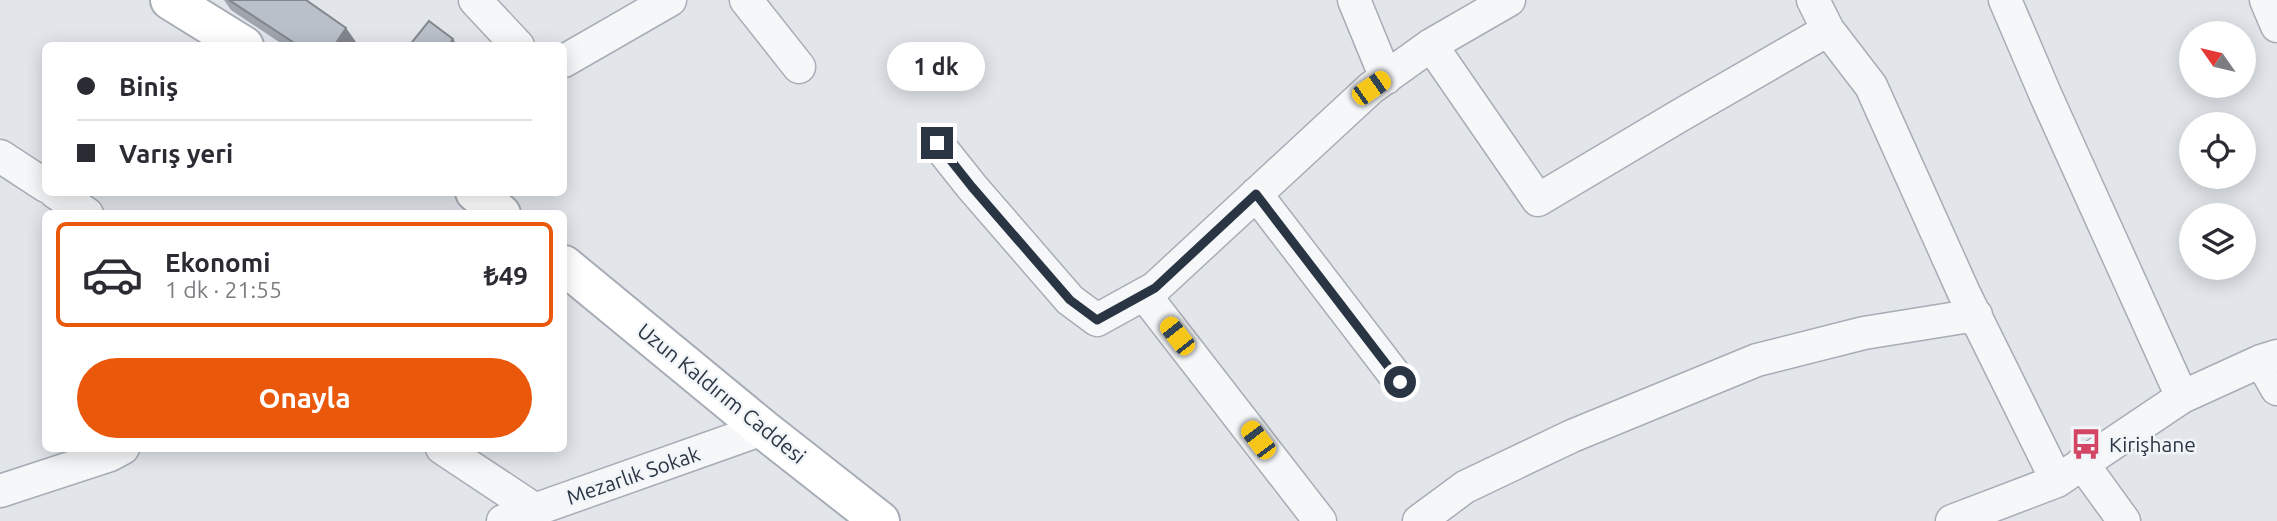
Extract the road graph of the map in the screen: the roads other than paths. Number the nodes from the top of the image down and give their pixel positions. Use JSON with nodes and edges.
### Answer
{"nodes":[{"id":1,"x":170,"y":0,"type":"edge"},
{"id":2,"x":475,"y":0,"type":"edge"},
{"id":3,"x":670,"y":0,"type":"edge"},
{"id":4,"x":746,"y":0,"type":"edge"},
{"id":5,"x":1354,"y":0,"type":"edge"},
{"id":6,"x":1509,"y":0,"type":"edge"},
{"id":7,"x":1813,"y":0,"type":"edge"},
{"id":8,"x":2006,"y":0,"type":"edge"},
{"id":9,"x":2266,"y":0,"type":"edge"},
{"id":10,"x":2277,"y":26,"type":"edge"},
{"id":11,"x":1828,"y":30,"type":"junction"},
{"id":12,"x":238,"y":42,"type":"edge"},
{"id":13,"x":514,"y":42,"type":"edge"},
{"id":14,"x":1431,"y":45,"type":"junction"},
{"id":15,"x":567,"y":59,"type":"edge"},
{"id":16,"x":799,"y":67,"type":"dead end"},
{"id":17,"x":1386,"y":78,"type":"junction"},
{"id":18,"x":937,"y":143,"type":"dead end"},
{"id":19,"x":0,"y":156,"type":"edge"},
{"id":20,"x":42,"y":183,"type":"edge"},
{"id":21,"x":1256,"y":194,"type":"junction"},
{"id":22,"x":61,"y":196,"type":"edge"},
{"id":23,"x":480,"y":196,"type":"edge"},
{"id":24,"x":81,"y":210,"type":"edge"},
{"id":25,"x":496,"y":210,"type":"edge"},
{"id":26,"x":567,"y":267,"type":"edge"},
{"id":27,"x":1144,"y":294,"type":"junction"},
{"id":28,"x":1976,"y":316,"type":"junction"},
{"id":29,"x":2269,"y":359,"type":"edge"},
{"id":30,"x":1400,"y":382,"type":"dead end"},
{"id":31,"x":2277,"y":389,"type":"edge"},
{"id":32,"x":2182,"y":397,"type":"junction"},
{"id":33,"x":763,"y":429,"type":"junction"},
{"id":34,"x":116,"y":452,"type":"edge"},
{"id":35,"x":448,"y":452,"type":"edge"},
{"id":36,"x":2069,"y":472,"type":"junction"},
{"id":37,"x":0,"y":491,"type":"edge"},
{"id":38,"x":534,"y":509,"type":"junction"},
{"id":39,"x":2109,"y":513,"type":"edge"},
{"id":40,"x":503,"y":521,"type":"edge"},
{"id":41,"x":880,"y":521,"type":"edge"},
{"id":42,"x":1320,"y":521,"type":"edge"},
{"id":43,"x":1419,"y":521,"type":"edge"},
{"id":44,"x":1952,"y":521,"type":"edge"}],
"edges":[{"from":1,"to":12,"type":"main road"},
{"from":2,"to":13,"type":"street"},
{"from":3,"to":15,"type":"street"},
{"from":4,"to":16,"type":"street"},
{"from":5,"to":17,"type":"street"},
{"from":6,"to":14,"type":"street"},
{"from":7,"to":11,"type":"street"},
{"from":8,"to":32,"type":"street"},
{"from":9,"to":10,"type":"street"},
{"from":11,"to":14,"type":"street"},
{"from":11,"to":28,"type":"street"},
{"from":14,"to":17,"type":"street"},
{"from":17,"to":21,"type":"street"},
{"from":18,"to":27,"type":"street"},
{"from":19,"to":20,"type":"street"},
{"from":21,"to":27,"type":"street"},
{"from":21,"to":30,"type":"street"},
{"from":22,"to":24,"type":"street"},
{"from":23,"to":25,"type":"main road"},
{"from":26,"to":33,"type":"main road","name":"Uzun Kaldırım Caddesi"},
{"from":27,"to":42,"type":"street"},
{"from":28,"to":36,"type":"street"},
{"from":28,"to":43,"type":"street"},
{"from":29,"to":31,"type":"street"},
{"from":29,"to":32,"type":"street"},
{"from":32,"to":36,"type":"street"},
{"from":33,"to":38,"type":"street","name":"Mezarlık Sokak"},
{"from":33,"to":41,"type":"main road","name":"Uzun Kaldırım Caddesi"},
{"from":34,"to":37,"type":"street"},
{"from":35,"to":38,"type":"street"},
{"from":36,"to":39,"type":"street"},
{"from":36,"to":44,"type":"street"},
{"from":38,"to":40,"type":"street","name":"Mezarlık Sokak"}]}
